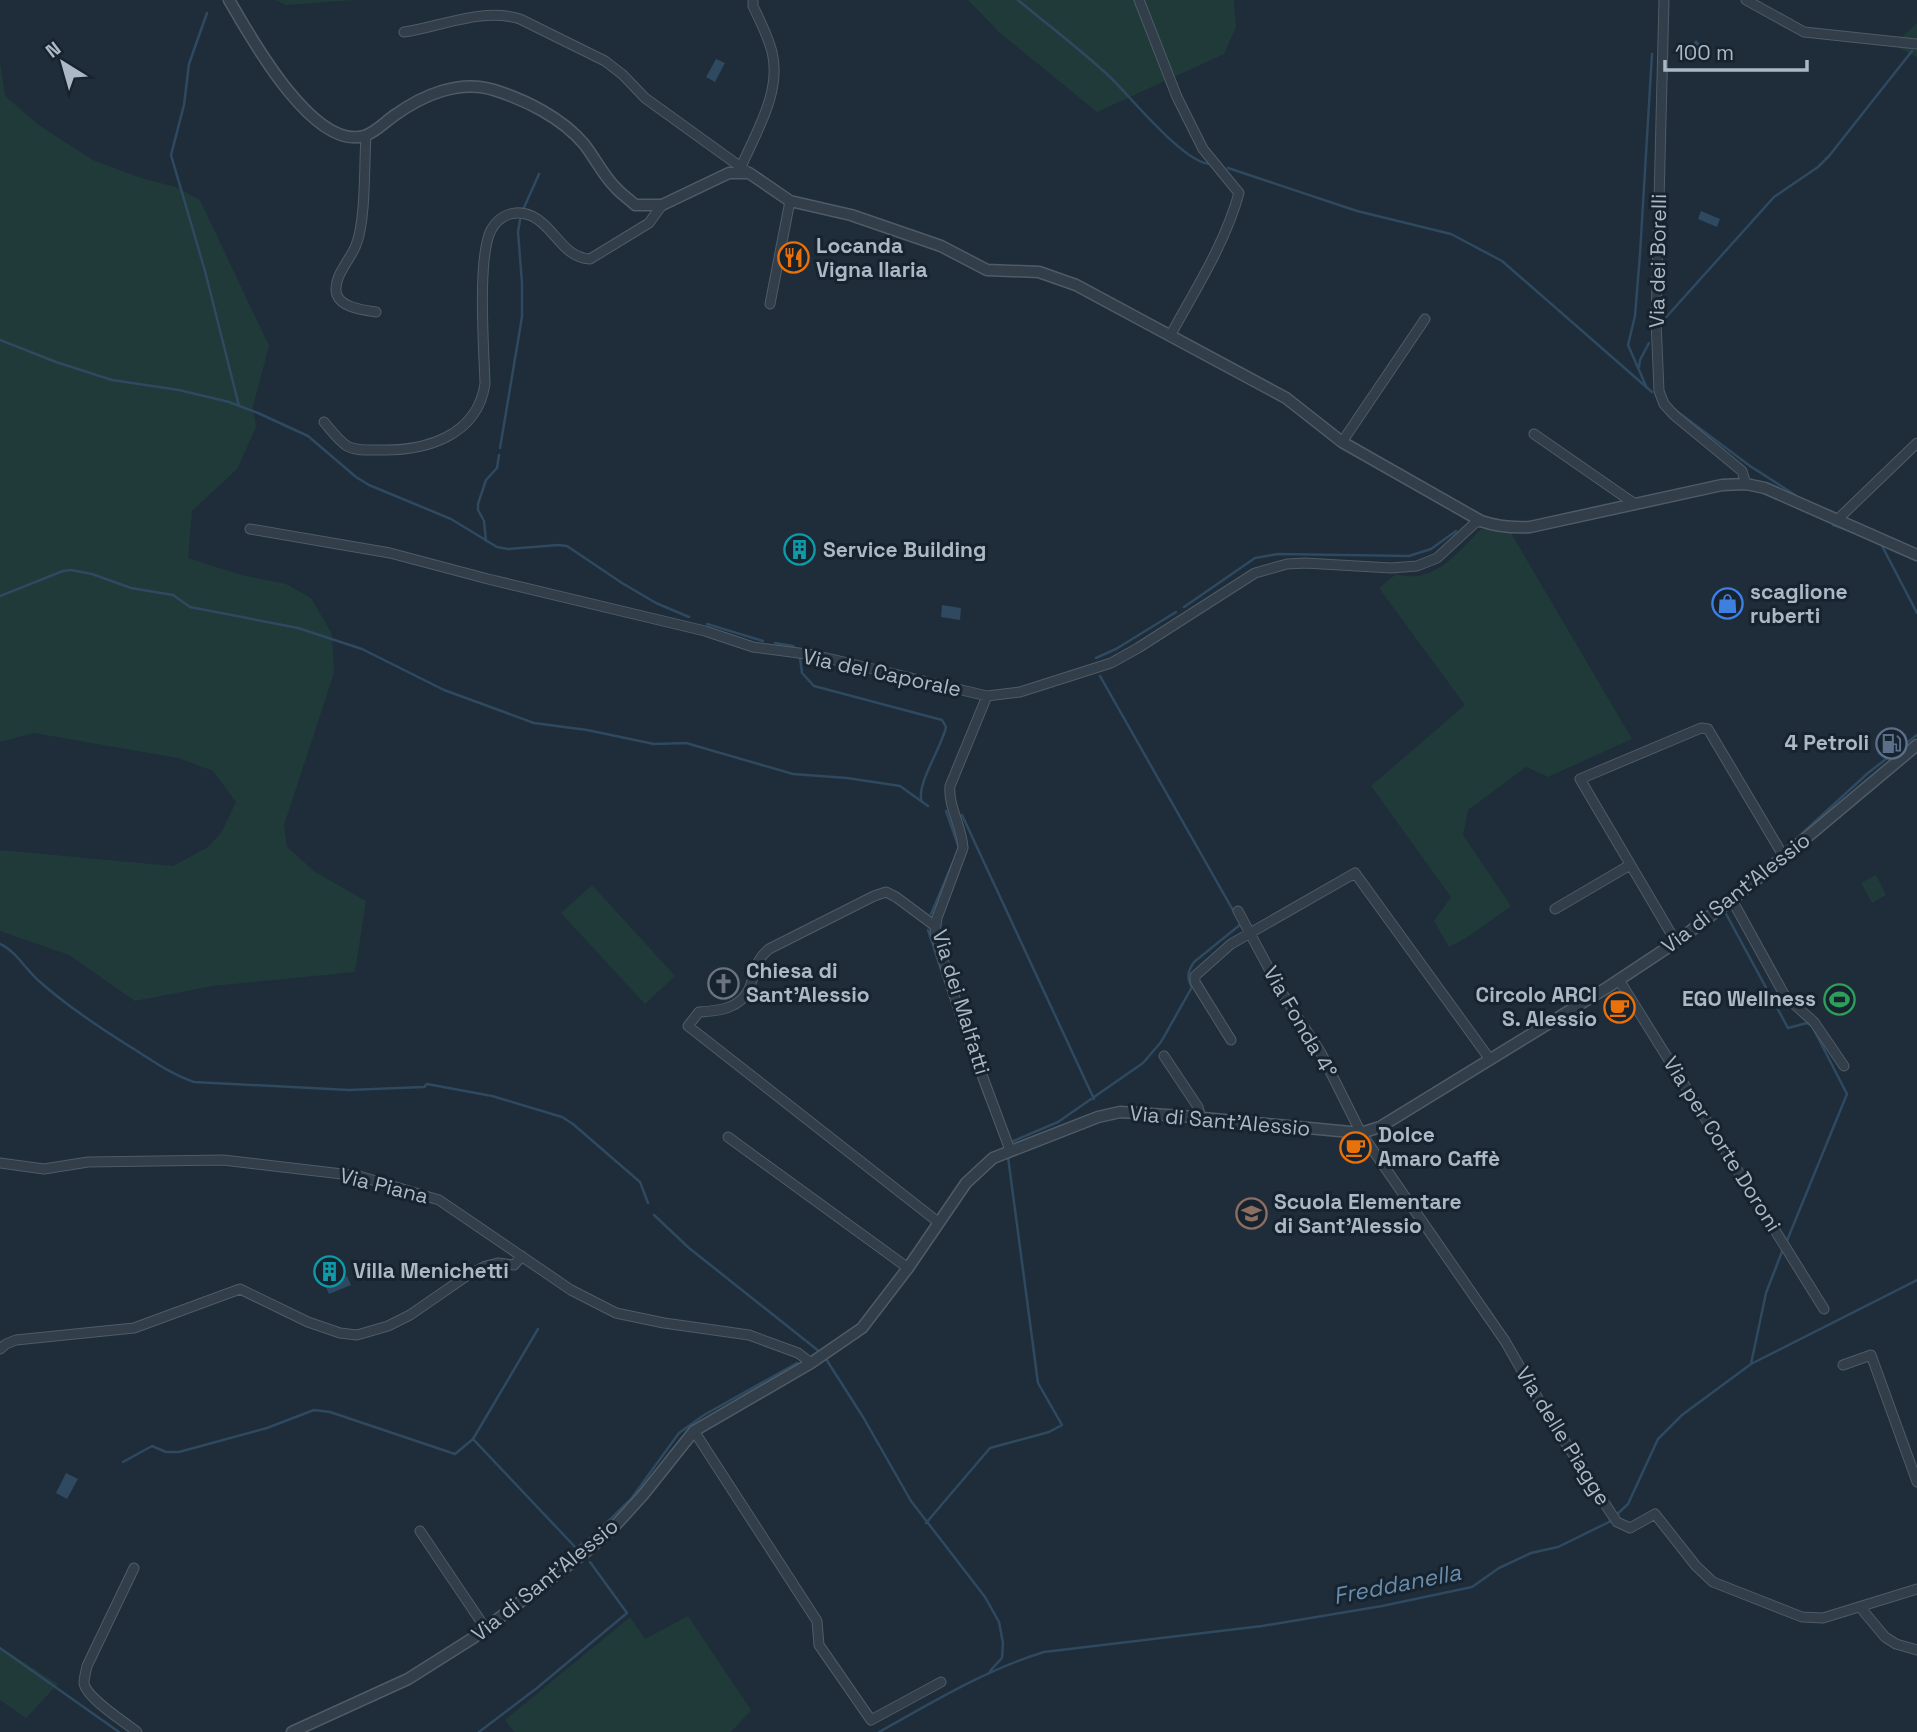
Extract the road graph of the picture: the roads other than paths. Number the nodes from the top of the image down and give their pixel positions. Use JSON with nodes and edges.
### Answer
{"nodes":[{"id":1,"x":229,"y":0,"type":"edge"},
{"id":2,"x":753,"y":0,"type":"edge"},
{"id":3,"x":1139,"y":0,"type":"edge"},
{"id":4,"x":1664,"y":0,"type":"edge"},
{"id":5,"x":1746,"y":0,"type":"edge"},
{"id":6,"x":404,"y":32,"type":"dead end"},
{"id":7,"x":1917,"y":44,"type":"edge"},
{"id":8,"x":366,"y":136,"type":"junction"},
{"id":9,"x":745,"y":170,"type":"junction"},
{"id":10,"x":790,"y":201,"type":"junction"},
{"id":11,"x":662,"y":205,"type":"junction"},
{"id":12,"x":770,"y":304,"type":"dead end"},
{"id":13,"x":376,"y":312,"type":"dead end"},
{"id":14,"x":1425,"y":319,"type":"dead end"},
{"id":15,"x":1170,"y":336,"type":"junction"},
{"id":16,"x":324,"y":422,"type":"dead end"},
{"id":17,"x":1534,"y":434,"type":"dead end"},
{"id":18,"x":1342,"y":442,"type":"junction"},
{"id":19,"x":1917,"y":443,"type":"edge"},
{"id":20,"x":1746,"y":484,"type":"junction"},
{"id":21,"x":1635,"y":505,"type":"junction"},
{"id":22,"x":1837,"y":520,"type":"junction"},
{"id":23,"x":1481,"y":521,"type":"junction"},
{"id":24,"x":250,"y":530,"type":"dead end"},
{"id":25,"x":1917,"y":555,"type":"edge"},
{"id":26,"x":987,"y":696,"type":"junction"},
{"id":27,"x":1917,"y":745,"type":"edge"},
{"id":28,"x":1782,"y":853,"type":"junction"},
{"id":29,"x":1630,"y":865,"type":"junction"},
{"id":30,"x":1732,"y":900,"type":"junction"},
{"id":31,"x":1555,"y":909,"type":"dead end"},
{"id":32,"x":1238,"y":911,"type":"dead end"},
{"id":33,"x":935,"y":926,"type":"junction"},
{"id":34,"x":1250,"y":934,"type":"junction"},
{"id":35,"x":1676,"y":942,"type":"junction"},
{"id":36,"x":1619,"y":980,"type":"junction"},
{"id":37,"x":1231,"y":1040,"type":"dead end"},
{"id":38,"x":1164,"y":1056,"type":"dead end"},
{"id":39,"x":1489,"y":1058,"type":"junction"},
{"id":40,"x":1844,"y":1066,"type":"dead end"},
{"id":41,"x":1201,"y":1118,"type":"junction"},
{"id":42,"x":1361,"y":1133,"type":"junction"},
{"id":43,"x":728,"y":1137,"type":"dead end"},
{"id":44,"x":1007,"y":1147,"type":"junction"},
{"id":45,"x":0,"y":1163,"type":"edge"},
{"id":46,"x":937,"y":1222,"type":"junction"},
{"id":47,"x":522,"y":1256,"type":"junction"},
{"id":48,"x":908,"y":1268,"type":"junction"},
{"id":49,"x":1824,"y":1309,"type":"dead end"},
{"id":50,"x":0,"y":1349,"type":"edge"},
{"id":51,"x":811,"y":1363,"type":"junction"},
{"id":52,"x":1843,"y":1365,"type":"dead end"},
{"id":53,"x":694,"y":1431,"type":"junction"},
{"id":54,"x":1917,"y":1482,"type":"edge"},
{"id":55,"x":420,"y":1531,"type":"dead end"},
{"id":56,"x":134,"y":1568,"type":"dead end"},
{"id":57,"x":1917,"y":1590,"type":"edge"},
{"id":58,"x":1860,"y":1607,"type":"junction"},
{"id":59,"x":486,"y":1629,"type":"junction"},
{"id":60,"x":1917,"y":1650,"type":"edge"},
{"id":61,"x":941,"y":1682,"type":"dead end"},
{"id":62,"x":137,"y":1732,"type":"edge"},
{"id":63,"x":292,"y":1732,"type":"edge"}],
"edges":[{"from":1,"to":8,"type":"street"},
{"from":2,"to":9,"type":"street"},
{"from":3,"to":15,"type":"street"},
{"from":4,"to":20,"type":"street","name":"Via dei Borelli"},
{"from":5,"to":7,"type":"street"},
{"from":6,"to":9,"type":"street"},
{"from":8,"to":11,"type":"street"},
{"from":8,"to":13,"type":"street"},
{"from":9,"to":10,"type":"street"},
{"from":9,"to":11,"type":"street"},
{"from":10,"to":12,"type":"street"},
{"from":10,"to":15,"type":"street"},
{"from":11,"to":16,"type":"street"},
{"from":14,"to":18,"type":"street"},
{"from":15,"to":18,"type":"street"},
{"from":17,"to":21,"type":"street"},
{"from":18,"to":23,"type":"street"},
{"from":19,"to":22,"type":"street"},
{"from":20,"to":21,"type":"street"},
{"from":20,"to":22,"type":"street"},
{"from":21,"to":23,"type":"street"},
{"from":22,"to":25,"type":"street"},
{"from":23,"to":26,"type":"street","name":"Via del Caporale"},
{"from":24,"to":26,"type":"street","name":"Via del Caporale"},
{"from":26,"to":33,"type":"street","name":"Via dei Malfatti"},
{"from":27,"to":28,"type":"street","name":"Via di Sant'Alessio"},
{"from":28,"to":29,"type":"street"},
{"from":28,"to":30,"type":"street","name":"Via di Sant'Alessio"},
{"from":29,"to":31,"type":"street"},
{"from":29,"to":35,"type":"street"},
{"from":30,"to":35,"type":"street","name":"Via di Sant'Alessio"},
{"from":30,"to":40,"type":"street"},
{"from":32,"to":34,"type":"street","name":"Via Fonda 4°"},
{"from":33,"to":44,"type":"street","name":"Via dei Malfatti"},
{"from":33,"to":46,"type":"street"},
{"from":34,"to":37,"type":"street"},
{"from":34,"to":39,"type":"street"},
{"from":34,"to":42,"type":"street","name":"Via Fonda 4°"},
{"from":35,"to":36,"type":"street","name":"Via di Sant'Alessio"},
{"from":36,"to":39,"type":"street","name":"Via di Sant'Alessio"},
{"from":36,"to":49,"type":"street","name":"Via per Corte Doroni"},
{"from":38,"to":41,"type":"street"},
{"from":39,"to":42,"type":"street","name":"Via di Sant'Alessio"},
{"from":41,"to":42,"type":"street","name":"Via di Sant'Alessio"},
{"from":41,"to":44,"type":"street","name":"Via di Sant'Alessio"},
{"from":42,"to":58,"type":"street","name":"Via delle Piagge"},
{"from":43,"to":48,"type":"street"},
{"from":44,"to":46,"type":"street","name":"Via di Sant'Alessio"},
{"from":45,"to":47,"type":"street","name":"Via Piana"},
{"from":46,"to":48,"type":"street","name":"Via di Sant'Alessio"},
{"from":47,"to":50,"type":"street"},
{"from":47,"to":51,"type":"street","name":"Via Piana"},
{"from":48,"to":51,"type":"street","name":"Via di Sant'Alessio"},
{"from":51,"to":53,"type":"street","name":"Via di Sant'Alessio"},
{"from":52,"to":54,"type":"street"},
{"from":53,"to":59,"type":"street","name":"Via di Sant'Alessio"},
{"from":53,"to":61,"type":"street"},
{"from":55,"to":59,"type":"street"},
{"from":56,"to":62,"type":"street"},
{"from":57,"to":58,"type":"street","name":"Via delle Piagge"},
{"from":58,"to":60,"type":"street"},
{"from":59,"to":63,"type":"street","name":"Via di Sant'Alessio"}]}
